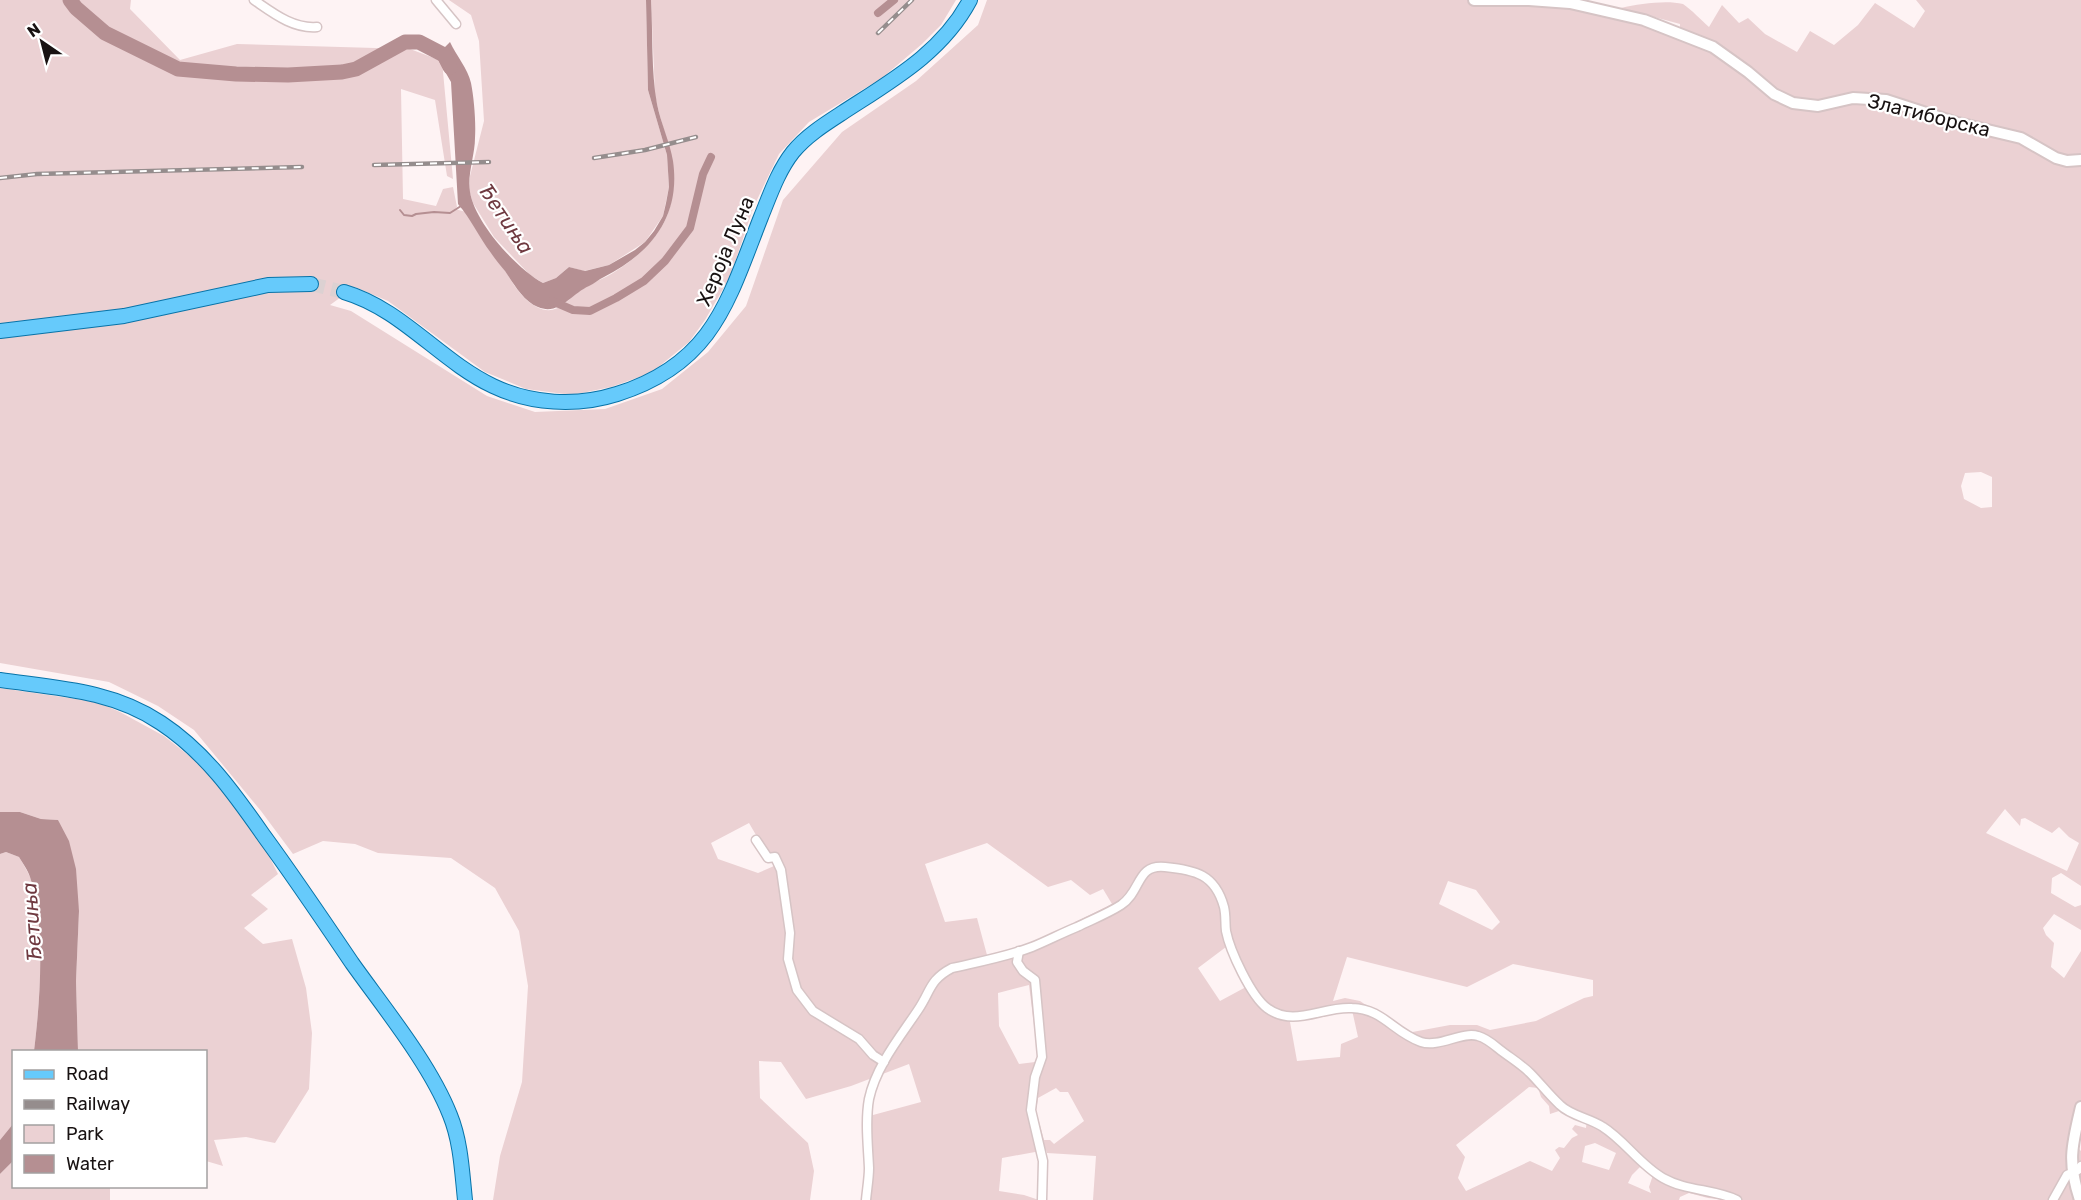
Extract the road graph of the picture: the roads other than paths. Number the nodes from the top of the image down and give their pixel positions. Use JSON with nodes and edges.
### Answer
{"nodes":[{"id":1,"x":254,"y":0,"type":"edge"},
{"id":2,"x":436,"y":0,"type":"edge"},
{"id":3,"x":970,"y":0,"type":"edge"},
{"id":4,"x":1474,"y":0,"type":"edge"},
{"id":5,"x":456,"y":24,"type":"dead end"},
{"id":6,"x":317,"y":27,"type":"dead end"},
{"id":7,"x":2081,"y":160,"type":"edge"},
{"id":8,"x":311,"y":284,"type":"tunnel mouth"},
{"id":9,"x":344,"y":292,"type":"tunnel mouth"},
{"id":10,"x":0,"y":331,"type":"edge"},
{"id":11,"x":0,"y":680,"type":"edge"},
{"id":12,"x":756,"y":840,"type":"dead end"},
{"id":13,"x":1019,"y":951,"type":"junction"},
{"id":14,"x":884,"y":1062,"type":"junction"},
{"id":15,"x":2081,"y":1107,"type":"edge"},
{"id":16,"x":2081,"y":1166,"type":"edge"},
{"id":17,"x":2072,"y":1174,"type":"junction"},
{"id":18,"x":465,"y":1200,"type":"edge"},
{"id":19,"x":866,"y":1200,"type":"edge"},
{"id":20,"x":1042,"y":1200,"type":"edge"},
{"id":21,"x":1737,"y":1200,"type":"edge"},
{"id":22,"x":2053,"y":1200,"type":"edge"},
{"id":23,"x":2080,"y":1200,"type":"edge"}],
"edges":[{"from":1,"to":6,"type":"street"},
{"from":2,"to":5,"type":"street"},
{"from":3,"to":9,"type":"main road","name":"Хероја Луна"},
{"from":4,"to":7,"type":"street","name":"Златиборска"},
{"from":8,"to":10,"type":"main road"},
{"from":11,"to":18,"type":"main road"},
{"from":12,"to":14,"type":"street"},
{"from":13,"to":14,"type":"street"},
{"from":13,"to":20,"type":"street"},
{"from":13,"to":21,"type":"street"},
{"from":14,"to":19,"type":"street"},
{"from":15,"to":17,"type":"street"},
{"from":16,"to":17,"type":"street"},
{"from":17,"to":22,"type":"street"},
{"from":17,"to":23,"type":"street"}]}
